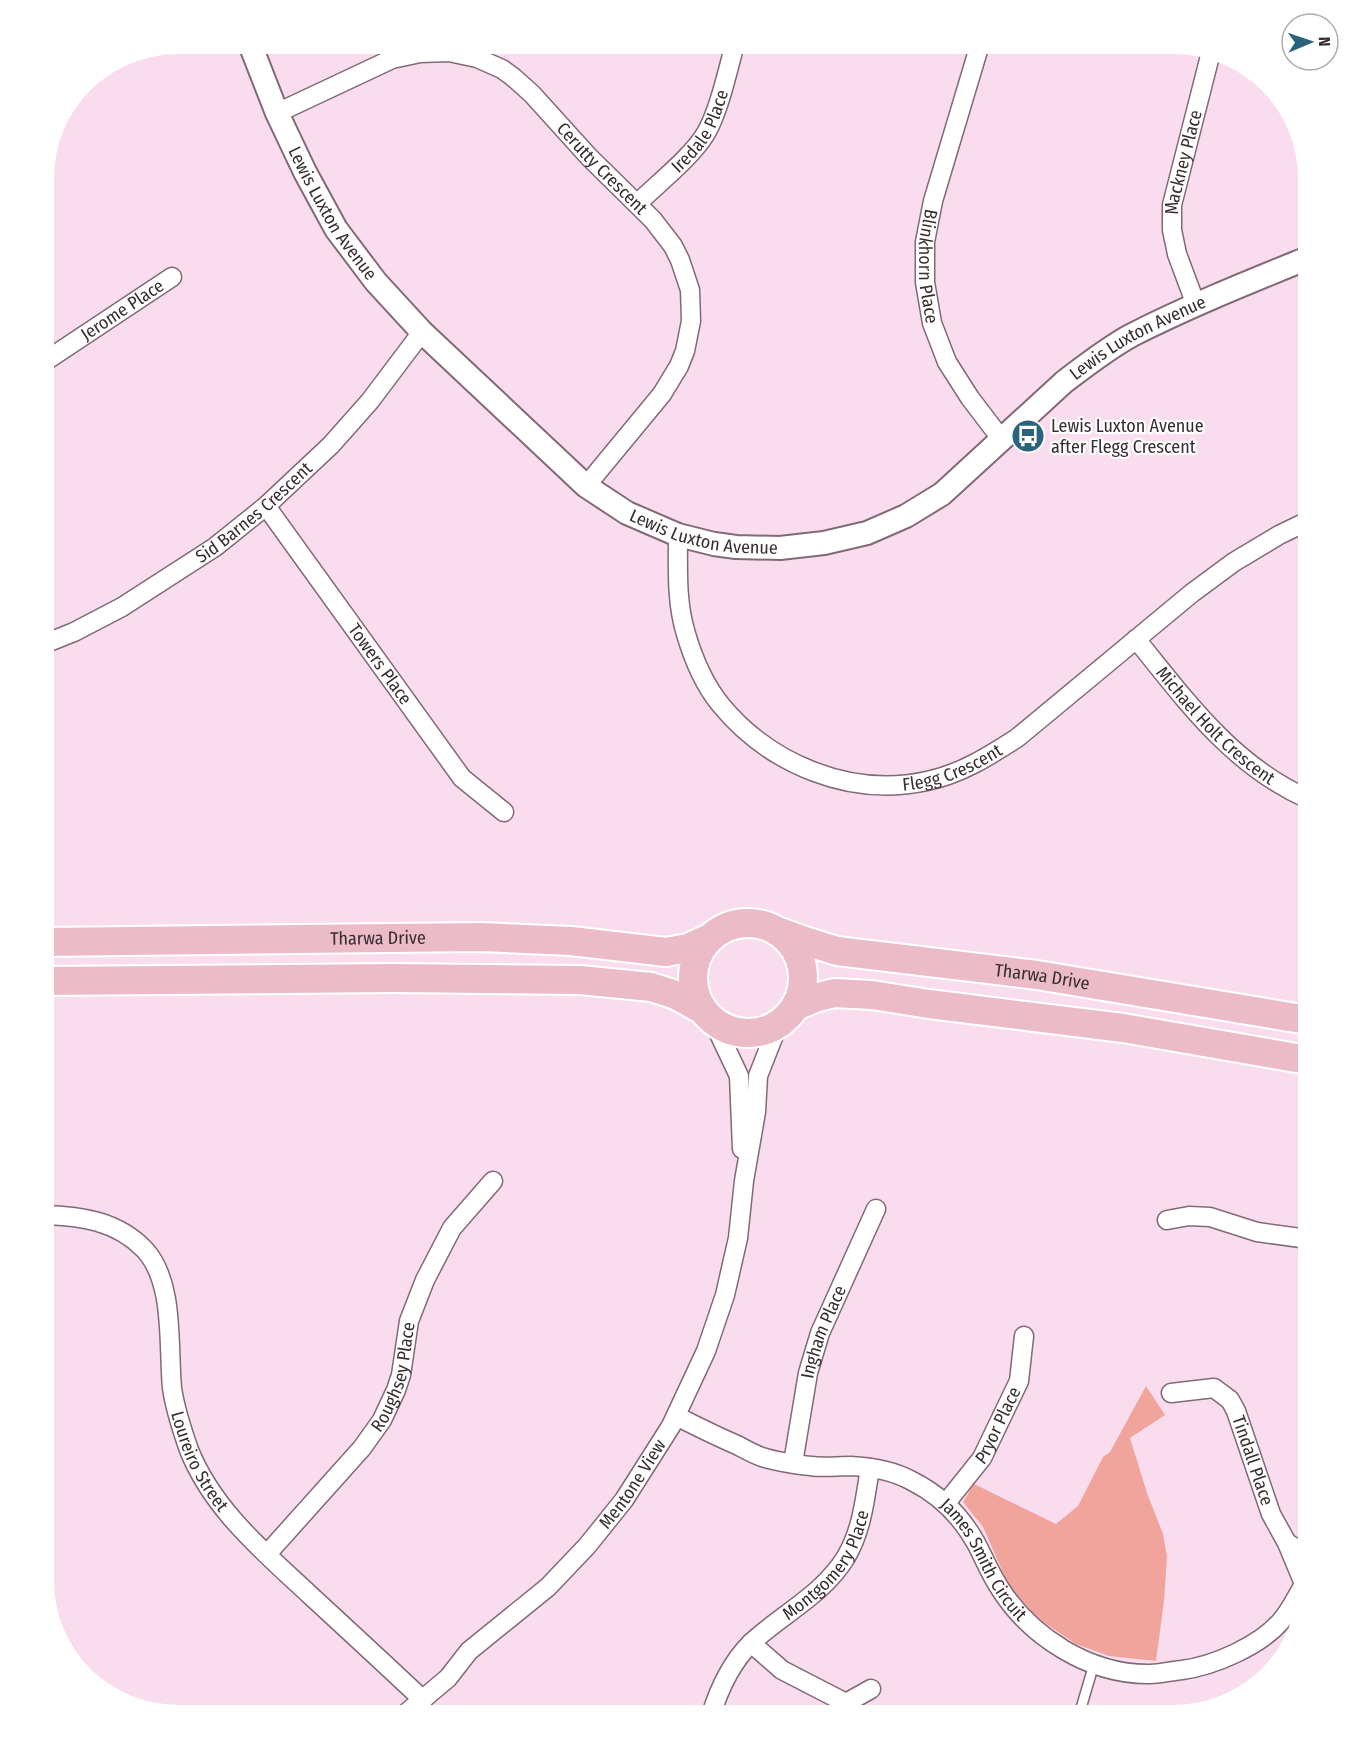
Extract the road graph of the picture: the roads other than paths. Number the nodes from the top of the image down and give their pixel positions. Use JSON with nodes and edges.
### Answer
{"nodes":[{"id":1,"x":254,"y":54,"type":"edge"},
{"id":2,"x":414,"y":54,"type":"edge"},
{"id":3,"x":467,"y":54,"type":"edge"},
{"id":4,"x":732,"y":54,"type":"edge"},
{"id":5,"x":977,"y":54,"type":"edge"},
{"id":6,"x":1209,"y":59,"type":"edge"},
{"id":7,"x":277,"y":113,"type":"junction"},
{"id":8,"x":637,"y":204,"type":"junction"},
{"id":9,"x":1298,"y":262,"type":"edge"},
{"id":10,"x":172,"y":277,"type":"dead end"},
{"id":11,"x":1196,"y":305,"type":"junction"},
{"id":12,"x":422,"y":332,"type":"junction"},
{"id":13,"x":54,"y":355,"type":"edge"},
{"id":14,"x":1002,"y":440,"type":"junction"},
{"id":15,"x":586,"y":486,"type":"junction"},
{"id":16,"x":266,"y":506,"type":"junction"},
{"id":17,"x":1298,"y":526,"type":"edge"},
{"id":18,"x":678,"y":535,"type":"junction"},
{"id":19,"x":1136,"y":639,"type":"junction"},
{"id":20,"x":54,"y":640,"type":"edge"},
{"id":21,"x":1298,"y":795,"type":"edge"},
{"id":22,"x":504,"y":812,"type":"dead end"},
{"id":23,"x":777,"y":931,"type":"junction"},
{"id":24,"x":710,"y":938,"type":"junction"},
{"id":25,"x":54,"y":942,"type":"edge"},
{"id":26,"x":54,"y":981,"type":"edge"},
{"id":27,"x":708,"y":1016,"type":"junction"},
{"id":28,"x":787,"y":1016,"type":"junction"},
{"id":29,"x":1298,"y":1018,"type":"edge"},
{"id":30,"x":1298,"y":1058,"type":"edge"},
{"id":31,"x":493,"y":1181,"type":"dead end"},
{"id":32,"x":744,"y":1181,"type":"junction"},
{"id":33,"x":876,"y":1209,"type":"dead end"},
{"id":34,"x":54,"y":1215,"type":"edge"},
{"id":35,"x":1167,"y":1220,"type":"dead end"},
{"id":36,"x":1298,"y":1238,"type":"edge"},
{"id":37,"x":1024,"y":1336,"type":"dead end"},
{"id":38,"x":1172,"y":1393,"type":"dead end"},
{"id":39,"x":676,"y":1416,"type":"junction"},
{"id":40,"x":793,"y":1462,"type":"junction"},
{"id":41,"x":870,"y":1468,"type":"junction"},
{"id":42,"x":946,"y":1503,"type":"junction"},
{"id":43,"x":1287,"y":1543,"type":"junction"},
{"id":44,"x":1298,"y":1549,"type":"edge"},
{"id":45,"x":267,"y":1554,"type":"junction"},
{"id":46,"x":1298,"y":1566,"type":"edge"},
{"id":47,"x":1297,"y":1595,"type":"edge"},
{"id":48,"x":1294,"y":1614,"type":"edge"},
{"id":49,"x":1282,"y":1621,"type":"junction"},
{"id":50,"x":751,"y":1643,"type":"junction"},
{"id":51,"x":1094,"y":1664,"type":"junction"},
{"id":52,"x":871,"y":1689,"type":"dead end"},
{"id":53,"x":423,"y":1700,"type":"junction"},
{"id":54,"x":417,"y":1705,"type":"edge"},
{"id":55,"x":715,"y":1705,"type":"edge"},
{"id":56,"x":839,"y":1705,"type":"edge"},
{"id":57,"x":851,"y":1705,"type":"edge"},
{"id":58,"x":1082,"y":1705,"type":"edge"}],
"edges":[{"from":1,"to":7,"type":"street","name":"Lewis Luxton Avenue"},
{"from":2,"to":7,"type":"street","name":"Cerutty Crescent"},
{"from":3,"to":8,"type":"street","name":"Cerutty Crescent"},
{"from":4,"to":8,"type":"street","name":"Iredale Place"},
{"from":5,"to":14,"type":"street","name":"Blinkhorn Place"},
{"from":6,"to":11,"type":"street","name":"Mackney Place"},
{"from":7,"to":12,"type":"street","name":"Lewis Luxton Avenue"},
{"from":8,"to":15,"type":"street","name":"Cerutty Crescent"},
{"from":9,"to":11,"type":"street","name":"Lewis Luxton Avenue"},
{"from":10,"to":13,"type":"street","name":"Jerome Place"},
{"from":11,"to":14,"type":"street","name":"Lewis Luxton Avenue"},
{"from":12,"to":15,"type":"street","name":"Lewis Luxton Avenue"},
{"from":12,"to":16,"type":"street","name":"Sid Barnes Crescent"},
{"from":14,"to":18,"type":"street","name":"Lewis Luxton Avenue"},
{"from":15,"to":18,"type":"street","name":"Lewis Luxton Avenue"},
{"from":16,"to":20,"type":"street","name":"Sid Barnes Crescent"},
{"from":16,"to":22,"type":"street","name":"Towers Place"},
{"from":17,"to":19,"type":"street","name":"Flegg Crescent"},
{"from":18,"to":19,"type":"street","name":"Flegg Crescent"},
{"from":19,"to":21,"type":"street","name":"Michael Holt Crescent"},
{"from":23,"to":24,"type":"main road"},
{"from":23,"to":28,"type":"main road"},
{"from":23,"to":29,"type":"main road","name":"Tharwa Drive"},
{"from":24,"to":25,"type":"main road","name":"Tharwa Drive"},
{"from":24,"to":27,"type":"main road"},
{"from":26,"to":27,"type":"main road"},
{"from":27,"to":28,"type":"main road"},
{"from":27,"to":32,"type":"street","name":"Mentone View"},
{"from":28,"to":30,"type":"main road"},
{"from":28,"to":32,"type":"street","name":"Mentone View"},
{"from":31,"to":45,"type":"street","name":"Roughsey Place"},
{"from":32,"to":39,"type":"street","name":"Mentone View"},
{"from":33,"to":40,"type":"street","name":"Ingham Place"},
{"from":34,"to":45,"type":"street","name":"Loureiro Street"},
{"from":35,"to":36,"type":"street"},
{"from":37,"to":42,"type":"street","name":"Pryor Place"},
{"from":38,"to":43,"type":"street","name":"Tindall Place"},
{"from":39,"to":40,"type":"street","name":"James Smith Circuit"},
{"from":39,"to":53,"type":"street","name":"Mentone View"},
{"from":40,"to":41,"type":"street","name":"James Smith Circuit"},
{"from":41,"to":42,"type":"street","name":"James Smith Circuit"},
{"from":41,"to":50,"type":"street","name":"Montgomery Place"},
{"from":42,"to":51,"type":"street","name":"James Smith Circuit"},
{"from":43,"to":44,"type":"street"},
{"from":43,"to":46,"type":"street","name":"Tindall Place"},
{"from":45,"to":53,"type":"street","name":"Loureiro Street"},
{"from":47,"to":49,"type":"street","name":"James Smith Circuit"},
{"from":48,"to":49,"type":"street","name":"James Smith Circuit"},
{"from":49,"to":51,"type":"street","name":"James Smith Circuit"},
{"from":50,"to":55,"type":"street","name":"Montgomery Place"},
{"from":50,"to":56,"type":"street"},
{"from":51,"to":58,"type":"lane"},
{"from":52,"to":57,"type":"street"},
{"from":53,"to":54,"type":"street","name":"Mentone View"}]}
